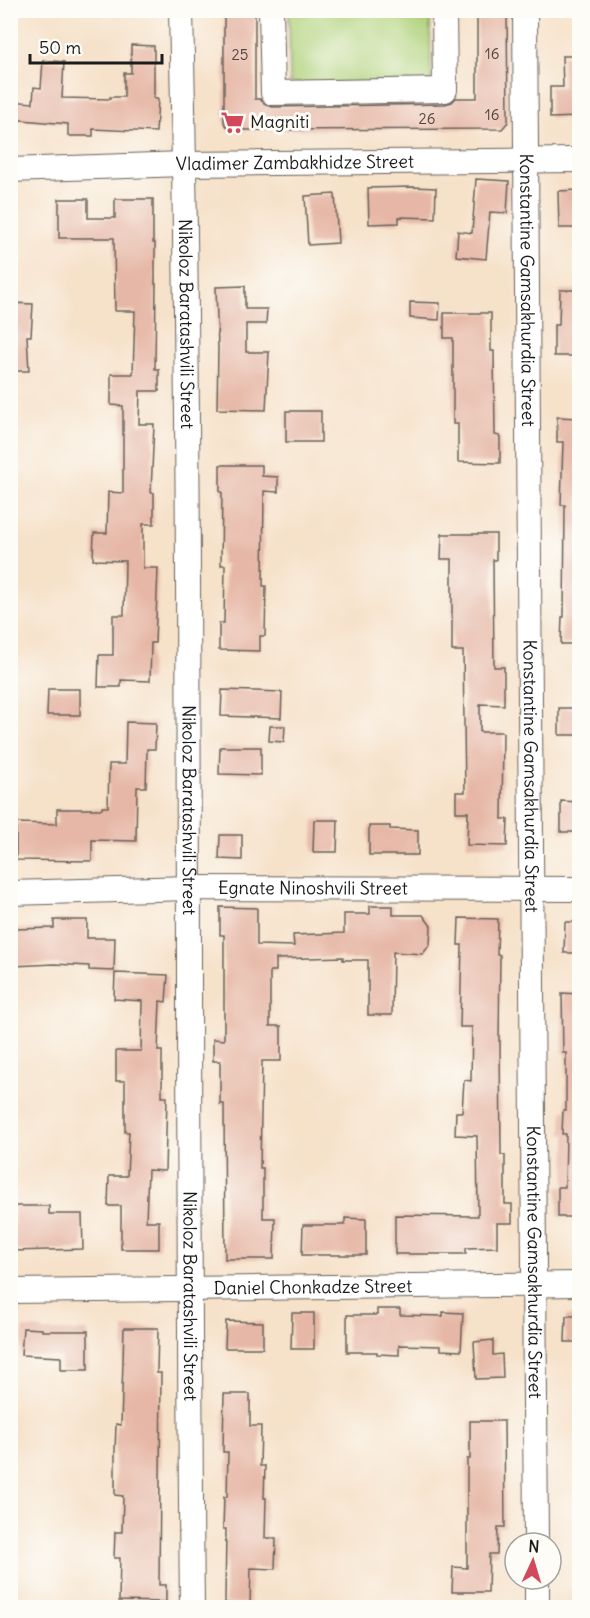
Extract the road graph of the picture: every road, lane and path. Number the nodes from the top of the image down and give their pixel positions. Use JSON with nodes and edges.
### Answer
{"nodes":[{"id":1,"x":181,"y":10,"type":"edge"},
{"id":2,"x":271,"y":10,"type":"edge"},
{"id":3,"x":444,"y":10,"type":"edge"},
{"id":4,"x":525,"y":10,"type":"edge"},
{"id":5,"x":527,"y":160,"type":"junction"},
{"id":6,"x":579,"y":160,"type":"edge"},
{"id":7,"x":184,"y":164,"type":"junction"},
{"id":8,"x":10,"y":170,"type":"edge"},
{"id":9,"x":190,"y":888,"type":"junction"},
{"id":10,"x":532,"y":889,"type":"junction"},
{"id":11,"x":579,"y":889,"type":"edge"},
{"id":12,"x":10,"y":893,"type":"edge"},
{"id":13,"x":534,"y":1284,"type":"junction"},
{"id":14,"x":579,"y":1284,"type":"edge"},
{"id":15,"x":188,"y":1289,"type":"junction"},
{"id":16,"x":10,"y":1291,"type":"edge"},
{"id":17,"x":536,"y":1531,"type":"edge"},
{"id":18,"x":537,"y":1591,"type":"edge"},
{"id":19,"x":192,"y":1608,"type":"edge"},
{"id":20,"x":537,"y":1608,"type":"edge"}],
"edges":[{"from":1,"to":7,"type":"street","name":"Nikoloz Baratashvili Street"},
{"from":2,"to":3,"type":"street"},
{"from":4,"to":5,"type":"street","name":"Konstantine Gamsakhurdia Street"},
{"from":5,"to":6,"type":"street","name":"Vladimer Zambakhidze Street"},
{"from":5,"to":7,"type":"street","name":"Vladimer Zambakhidze Street"},
{"from":5,"to":10,"type":"street","name":"Konstantine Gamsakhurdia Street"},
{"from":7,"to":8,"type":"street","name":"Vladimer Zambakhidze Street"},
{"from":7,"to":9,"type":"street","name":"Nikoloz Baratashvili Street"},
{"from":9,"to":10,"type":"street","name":"Egnate Ninoshvili Street"},
{"from":9,"to":12,"type":"street","name":"Egnate Ninoshvili Street"},
{"from":9,"to":15,"type":"street","name":"Nikoloz Baratashvili Street"},
{"from":10,"to":11,"type":"street","name":"Egnate Ninoshvili Street"},
{"from":10,"to":13,"type":"street","name":"Konstantine Gamsakhurdia Street"},
{"from":13,"to":14,"type":"street","name":"Daniel Chonkadze Street"},
{"from":13,"to":15,"type":"street","name":"Daniel Chonkadze Street"},
{"from":13,"to":17,"type":"street","name":"Konstantine Gamsakhurdia Street"},
{"from":15,"to":16,"type":"street","name":"Daniel Chonkadze Street"},
{"from":15,"to":19,"type":"street","name":"Nikoloz Baratashvili Street"},
{"from":18,"to":20,"type":"street"}]}
